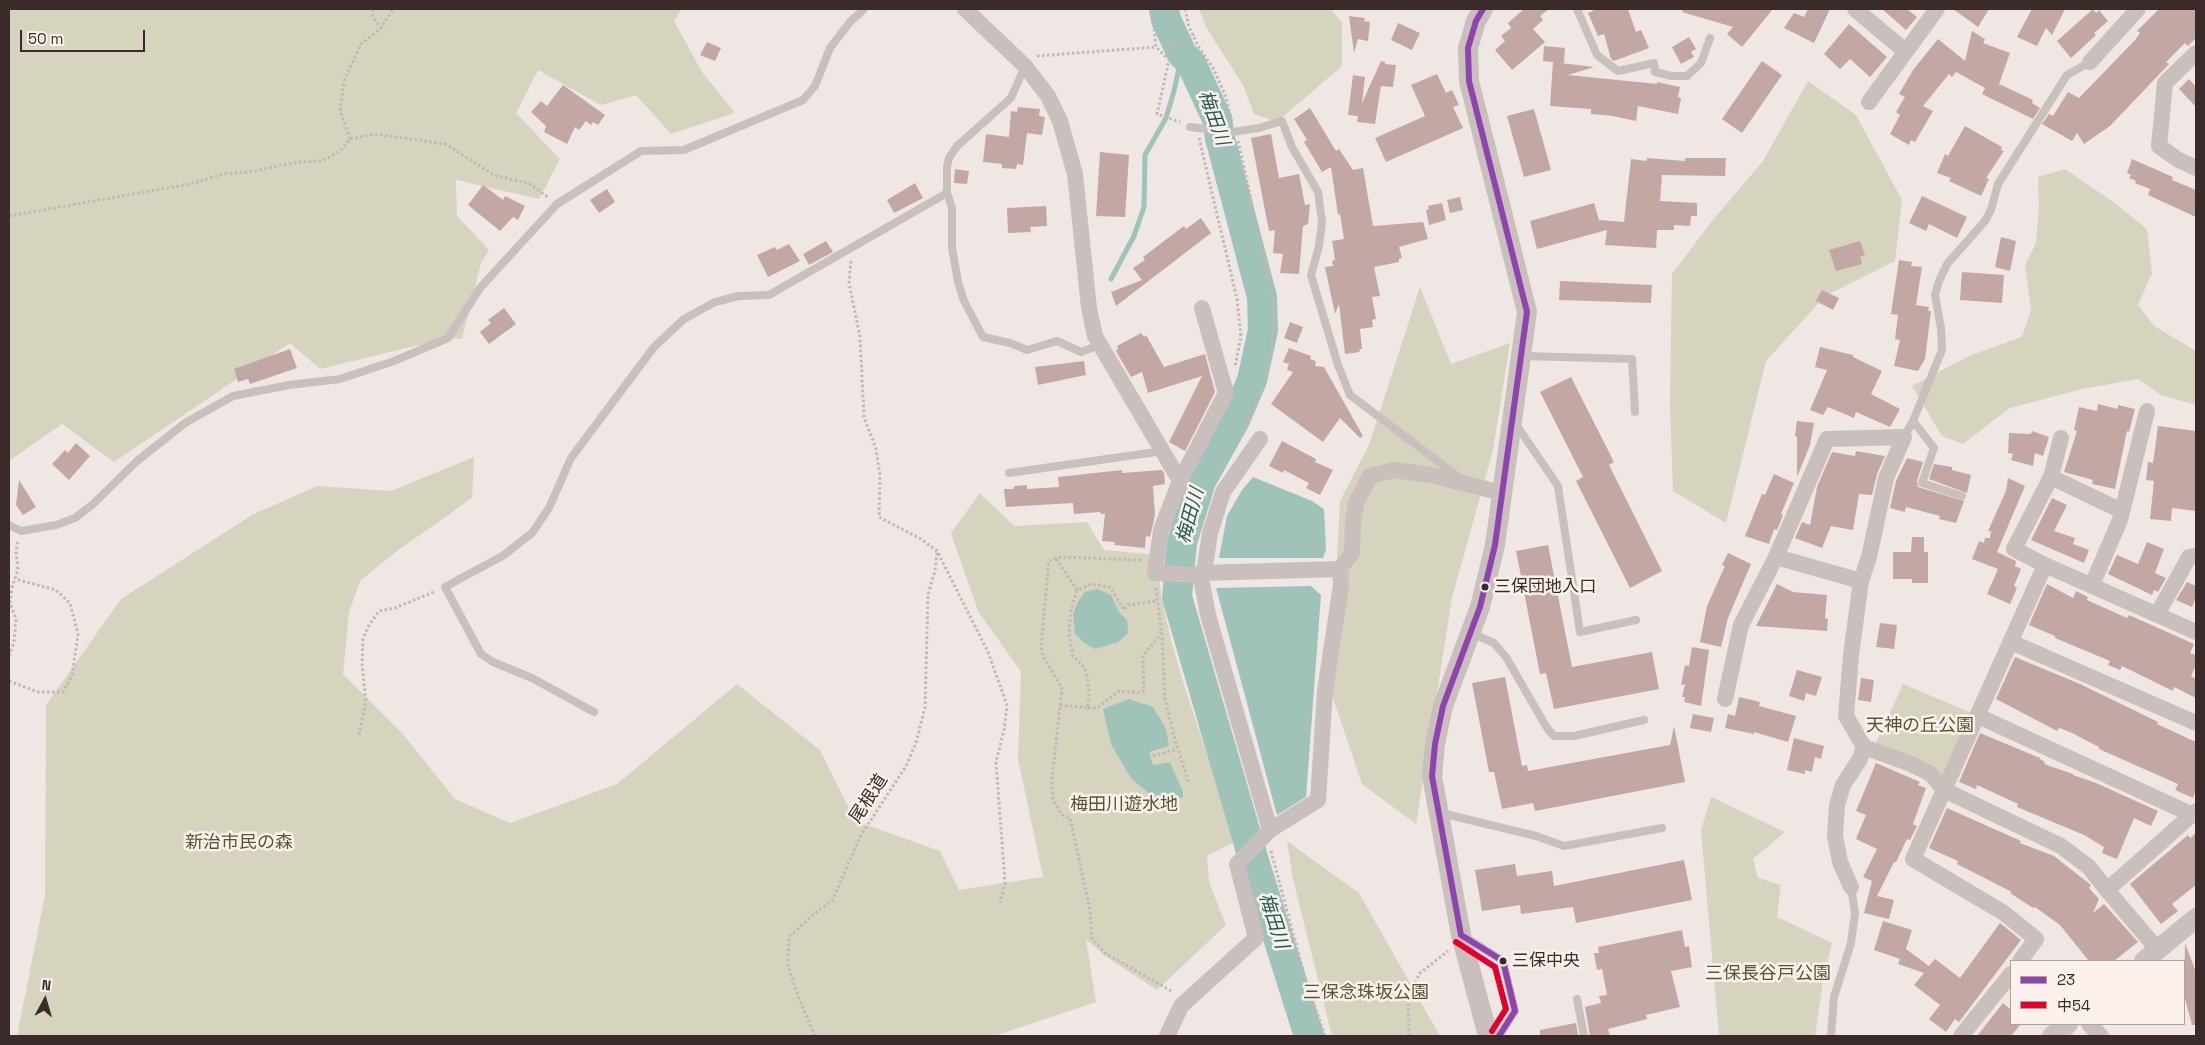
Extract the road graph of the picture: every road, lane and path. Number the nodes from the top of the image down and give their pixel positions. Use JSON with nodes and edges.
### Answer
{"nodes":[{"id":1,"x":373,"y":9,"type":"edge"},
{"id":2,"x":393,"y":9,"type":"edge"},
{"id":3,"x":864,"y":9,"type":"edge"},
{"id":4,"x":965,"y":9,"type":"edge"},
{"id":5,"x":1152,"y":9,"type":"edge"},
{"id":6,"x":1185,"y":9,"type":"edge"},
{"id":7,"x":1483,"y":9,"type":"edge"},
{"id":8,"x":1577,"y":9,"type":"edge"},
{"id":9,"x":1855,"y":9,"type":"edge"},
{"id":10,"x":1937,"y":9,"type":"edge"},
{"id":11,"x":2138,"y":9,"type":"edge"},
{"id":12,"x":381,"y":28,"type":"junction"},
{"id":13,"x":1193,"y":35,"type":"junction"},
{"id":14,"x":1710,"y":38,"type":"dead end"},
{"id":15,"x":1156,"y":47,"type":"junction"},
{"id":16,"x":1166,"y":49,"type":"dead end"},
{"id":17,"x":1905,"y":51,"type":"junction"},
{"id":18,"x":2196,"y":53,"type":"edge"},
{"id":19,"x":2090,"y":62,"type":"joint"},
{"id":20,"x":1025,"y":66,"type":"junction"},
{"id":21,"x":1869,"y":102,"type":"dead end"},
{"id":22,"x":1194,"y":127,"type":"junction"},
{"id":23,"x":1234,"y":132,"type":"junction"},
{"id":24,"x":350,"y":139,"type":"junction"},
{"id":25,"x":2196,"y":168,"type":"edge"},
{"id":26,"x":946,"y":193,"type":"junction"},
{"id":27,"x":557,"y":204,"type":"junction"},
{"id":28,"x":9,"y":216,"type":"edge"},
{"id":29,"x":849,"y":250,"type":"junction"},
{"id":30,"x":1202,"y":308,"type":"dead end"},
{"id":31,"x":1100,"y":345,"type":"junction"},
{"id":32,"x":1521,"y":356,"type":"junction"},
{"id":33,"x":1226,"y":393,"type":"junction"},
{"id":34,"x":2148,"y":411,"type":"dead end"},
{"id":35,"x":1636,"y":412,"type":"dead end"},
{"id":36,"x":1512,"y":419,"type":"junction"},
{"id":37,"x":1913,"y":421,"type":"junction"},
{"id":38,"x":1244,"y":432,"type":"dead end"},
{"id":39,"x":1904,"y":437,"type":"junction"},
{"id":40,"x":2061,"y":438,"type":"dead end"},
{"id":41,"x":1260,"y":439,"type":"dead end"},
{"id":42,"x":1163,"y":452,"type":"junction"},
{"id":43,"x":1009,"y":473,"type":"dead end"},
{"id":44,"x":2051,"y":477,"type":"junction"},
{"id":45,"x":1180,"y":481,"type":"junction"},
{"id":46,"x":1469,"y":485,"type":"junction"},
{"id":47,"x":1502,"y":494,"type":"junction"},
{"id":48,"x":1962,"y":496,"type":"dead end"},
{"id":49,"x":2122,"y":511,"type":"junction"},
{"id":50,"x":9,"y":526,"type":"edge"},
{"id":51,"x":20,"y":530,"type":"junction"},
{"id":52,"x":937,"y":551,"type":"junction"},
{"id":53,"x":2196,"y":556,"type":"edge"},
{"id":54,"x":1776,"y":557,"type":"junction"},
{"id":55,"x":1056,"y":559,"type":"junction"},
{"id":56,"x":2045,"y":565,"type":"junction"},
{"id":57,"x":1340,"y":570,"type":"junction"},
{"id":58,"x":1153,"y":571,"type":"junction"},
{"id":59,"x":1200,"y":573,"type":"junction"},
{"id":60,"x":15,"y":578,"type":"junction"},
{"id":61,"x":1861,"y":581,"type":"junction"},
{"id":62,"x":2092,"y":585,"type":"junction"},
{"id":63,"x":445,"y":587,"type":"junction"},
{"id":64,"x":1077,"y":590,"type":"junction"},
{"id":65,"x":1156,"y":601,"type":"junction"},
{"id":66,"x":2158,"y":614,"type":"junction"},
{"id":67,"x":1636,"y":620,"type":"dead end"},
{"id":68,"x":1162,"y":632,"type":"junction"},
{"id":69,"x":2196,"y":632,"type":"edge"},
{"id":70,"x":1470,"y":633,"type":"junction"},
{"id":71,"x":2011,"y":642,"type":"junction"},
{"id":72,"x":9,"y":656,"type":"edge"},
{"id":73,"x":9,"y":682,"type":"edge"},
{"id":74,"x":1725,"y":700,"type":"dead end"},
{"id":75,"x":1060,"y":705,"type":"junction"},
{"id":76,"x":1088,"y":708,"type":"junction"},
{"id":77,"x":594,"y":712,"type":"dead end"},
{"id":78,"x":1978,"y":716,"type":"junction"},
{"id":79,"x":1644,"y":720,"type":"dead end"},
{"id":80,"x":2196,"y":723,"type":"edge"},
{"id":81,"x":359,"y":735,"type":"dead end"},
{"id":82,"x":1864,"y":747,"type":"junction"},
{"id":83,"x":1178,"y":749,"type":"junction"},
{"id":84,"x":1153,"y":756,"type":"dead end"},
{"id":85,"x":1189,"y":784,"type":"dead end"},
{"id":86,"x":1944,"y":790,"type":"junction"},
{"id":87,"x":1439,"y":813,"type":"junction"},
{"id":88,"x":2195,"y":813,"type":"edge"},
{"id":89,"x":1662,"y":828,"type":"dead end"},
{"id":90,"x":1269,"y":831,"type":"junction"},
{"id":91,"x":1851,"y":887,"type":"joint"},
{"id":92,"x":2107,"y":890,"type":"junction"},
{"id":93,"x":1000,"y":903,"type":"dead end"},
{"id":94,"x":2196,"y":918,"type":"edge"},
{"id":95,"x":1461,"y":935,"type":"junction"},
{"id":96,"x":2151,"y":956,"type":"edge"},
{"id":97,"x":2021,"y":960,"type":"edge"},
{"id":98,"x":2010,"y":975,"type":"edge"},
{"id":99,"x":1577,"y":999,"type":"dead end"},
{"id":100,"x":1187,"y":1000,"type":"junction"},
{"id":101,"x":2067,"y":1025,"type":"edge"},
{"id":102,"x":2091,"y":1025,"type":"edge"},
{"id":103,"x":814,"y":1036,"type":"edge"},
{"id":104,"x":1167,"y":1036,"type":"edge"},
{"id":105,"x":1325,"y":1036,"type":"edge"},
{"id":106,"x":1409,"y":1036,"type":"edge"},
{"id":107,"x":1488,"y":1036,"type":"edge"},
{"id":108,"x":1499,"y":1036,"type":"edge"},
{"id":109,"x":1584,"y":1036,"type":"edge"},
{"id":110,"x":1831,"y":1036,"type":"edge"},
{"id":111,"x":1961,"y":1036,"type":"edge"},
{"id":112,"x":2052,"y":1036,"type":"edge"},
{"id":113,"x":2101,"y":1036,"type":"edge"}],
"edges":[{"from":1,"to":12,"type":"path"},
{"from":2,"to":12,"type":"path"},
{"from":3,"to":27,"type":"lane"},
{"from":4,"to":20,"type":"street"},
{"from":5,"to":15,"type":"path"},
{"from":6,"to":13,"type":"path"},
{"from":7,"to":32,"type":"street"},
{"from":8,"to":14,"type":"lane"},
{"from":9,"to":17,"type":"street"},
{"from":10,"to":17,"type":"street"},
{"from":11,"to":19,"type":"street"},
{"from":12,"to":24,"type":"path"},
{"from":13,"to":16,"type":"path"},
{"from":13,"to":23,"type":"path"},
{"from":15,"to":20,"type":"path"},
{"from":15,"to":22,"type":"path"},
{"from":17,"to":21,"type":"street"},
{"from":18,"to":25,"type":"street"},
{"from":19,"to":37,"type":"lane"},
{"from":20,"to":26,"type":"lane"},
{"from":20,"to":31,"type":"street"},
{"from":22,"to":23,"type":"lane"},
{"from":22,"to":33,"type":"path"},
{"from":23,"to":38,"type":"path"},
{"from":23,"to":46,"type":"lane"},
{"from":24,"to":27,"type":"path"},
{"from":24,"to":28,"type":"path"},
{"from":26,"to":29,"type":"lane"},
{"from":26,"to":31,"type":"lane"},
{"from":27,"to":51,"type":"lane"},
{"from":29,"to":52,"type":"path"},
{"from":29,"to":63,"type":"lane"},
{"from":30,"to":33,"type":"street"},
{"from":31,"to":42,"type":"street"},
{"from":32,"to":35,"type":"lane"},
{"from":32,"to":36,"type":"street"},
{"from":33,"to":45,"type":"street"},
{"from":34,"to":49,"type":"street"},
{"from":36,"to":47,"type":"street"},
{"from":36,"to":67,"type":"lane"},
{"from":37,"to":39,"type":"lane"},
{"from":37,"to":48,"type":"lane"},
{"from":39,"to":54,"type":"street"},
{"from":39,"to":61,"type":"street"},
{"from":40,"to":44,"type":"street"},
{"from":41,"to":59,"type":"street"},
{"from":42,"to":43,"type":"lane"},
{"from":42,"to":45,"type":"street"},
{"from":44,"to":49,"type":"street"},
{"from":44,"to":56,"type":"street"},
{"from":45,"to":58,"type":"street"},
{"from":46,"to":47,"type":"street"},
{"from":46,"to":57,"type":"street"},
{"from":47,"to":70,"type":"street"},
{"from":49,"to":62,"type":"street"},
{"from":50,"to":51,"type":"lane"},
{"from":51,"to":60,"type":"path"},
{"from":52,"to":93,"type":"path"},
{"from":52,"to":103,"type":"path","name":"尾根道"},
{"from":53,"to":66,"type":"street"},
{"from":54,"to":61,"type":"street"},
{"from":54,"to":74,"type":"street"},
{"from":55,"to":58,"type":"path"},
{"from":55,"to":64,"type":"path"},
{"from":55,"to":75,"type":"path"},
{"from":56,"to":62,"type":"street"},
{"from":56,"to":71,"type":"street"},
{"from":57,"to":59,"type":"street"},
{"from":57,"to":90,"type":"street"},
{"from":58,"to":59,"type":"street"},
{"from":58,"to":65,"type":"path"},
{"from":59,"to":90,"type":"street"},
{"from":60,"to":72,"type":"path"},
{"from":60,"to":73,"type":"path"},
{"from":61,"to":82,"type":"street"},
{"from":62,"to":66,"type":"street"},
{"from":63,"to":77,"type":"lane"},
{"from":63,"to":81,"type":"path"},
{"from":64,"to":65,"type":"path"},
{"from":64,"to":76,"type":"path"},
{"from":65,"to":68,"type":"path"},
{"from":66,"to":69,"type":"street"},
{"from":68,"to":76,"type":"path"},
{"from":68,"to":83,"type":"path"},
{"from":70,"to":79,"type":"lane"},
{"from":70,"to":87,"type":"street"},
{"from":71,"to":78,"type":"street"},
{"from":71,"to":80,"type":"street"},
{"from":75,"to":76,"type":"path"},
{"from":75,"to":100,"type":"path"},
{"from":78,"to":86,"type":"street"},
{"from":78,"to":88,"type":"street"},
{"from":82,"to":86,"type":"street"},
{"from":82,"to":91,"type":"street"},
{"from":83,"to":84,"type":"path"},
{"from":83,"to":85,"type":"path"},
{"from":86,"to":92,"type":"street"},
{"from":86,"to":97,"type":"street"},
{"from":87,"to":89,"type":"lane"},
{"from":87,"to":95,"type":"street"},
{"from":88,"to":92,"type":"street"},
{"from":90,"to":100,"type":"street"},
{"from":90,"to":105,"type":"path"},
{"from":91,"to":110,"type":"lane"},
{"from":92,"to":96,"type":"street"},
{"from":94,"to":96,"type":"street"},
{"from":95,"to":106,"type":"path"},
{"from":95,"to":107,"type":"street"},
{"from":95,"to":108,"type":"lane"},
{"from":98,"to":111,"type":"street"},
{"from":99,"to":109,"type":"lane"},
{"from":100,"to":104,"type":"street"},
{"from":101,"to":112,"type":"street"},
{"from":102,"to":113,"type":"street"}]}
